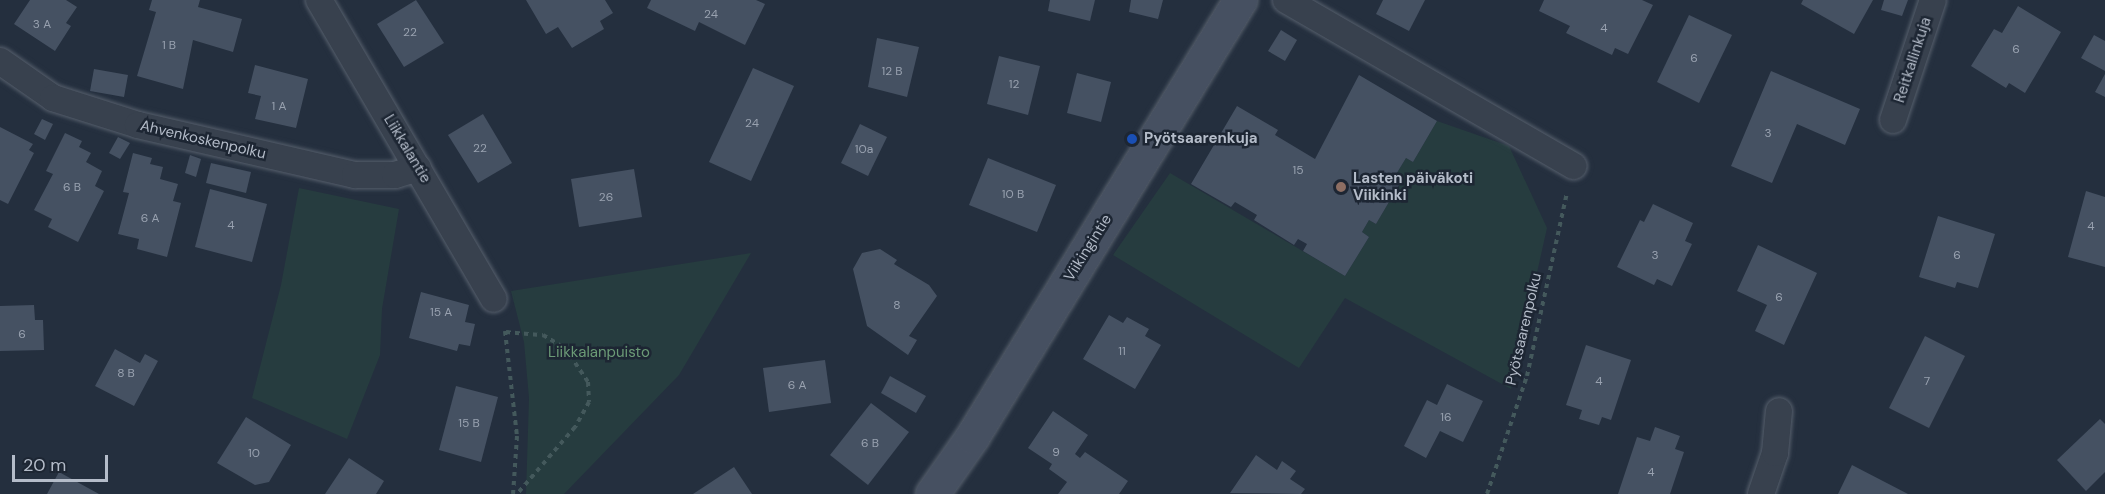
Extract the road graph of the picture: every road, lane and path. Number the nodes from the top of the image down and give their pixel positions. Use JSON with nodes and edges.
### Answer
{"nodes":[{"id":1,"x":319,"y":0,"type":"edge"},
{"id":2,"x":1240,"y":0,"type":"edge"},
{"id":3,"x":1286,"y":0,"type":"edge"},
{"id":4,"x":1932,"y":0,"type":"edge"},
{"id":5,"x":0,"y":61,"type":"edge"},
{"id":6,"x":1893,"y":120,"type":"dead end"},
{"id":7,"x":1573,"y":166,"type":"joint"},
{"id":8,"x":418,"y":168,"type":"junction"},
{"id":9,"x":494,"y":299,"type":"joint"},
{"id":10,"x":506,"y":332,"type":"junction"},
{"id":11,"x":1779,"y":411,"type":"dead end"},
{"id":12,"x":515,"y":494,"type":"edge"},
{"id":13,"x":932,"y":494,"type":"edge"},
{"id":14,"x":1487,"y":494,"type":"edge"},
{"id":15,"x":1761,"y":494,"type":"edge"}],
"edges":[{"from":1,"to":8,"type":"street","name":"Liikkalantie"},
{"from":2,"to":13,"type":"street","name":"Viikingintie"},
{"from":3,"to":7,"type":"street"},
{"from":4,"to":6,"type":"street","name":"Reitkallinkuja"},
{"from":5,"to":8,"type":"street","name":"Ahvenkoskenpolku"},
{"from":7,"to":14,"type":"path","name":"Pyötsaarenpolku"},
{"from":8,"to":9,"type":"street","name":"Liikkalantie"},
{"from":9,"to":10,"type":"path"},
{"from":10,"to":12,"type":"path"},
{"from":10,"to":12,"type":"path"},
{"from":11,"to":15,"type":"street"}]}
